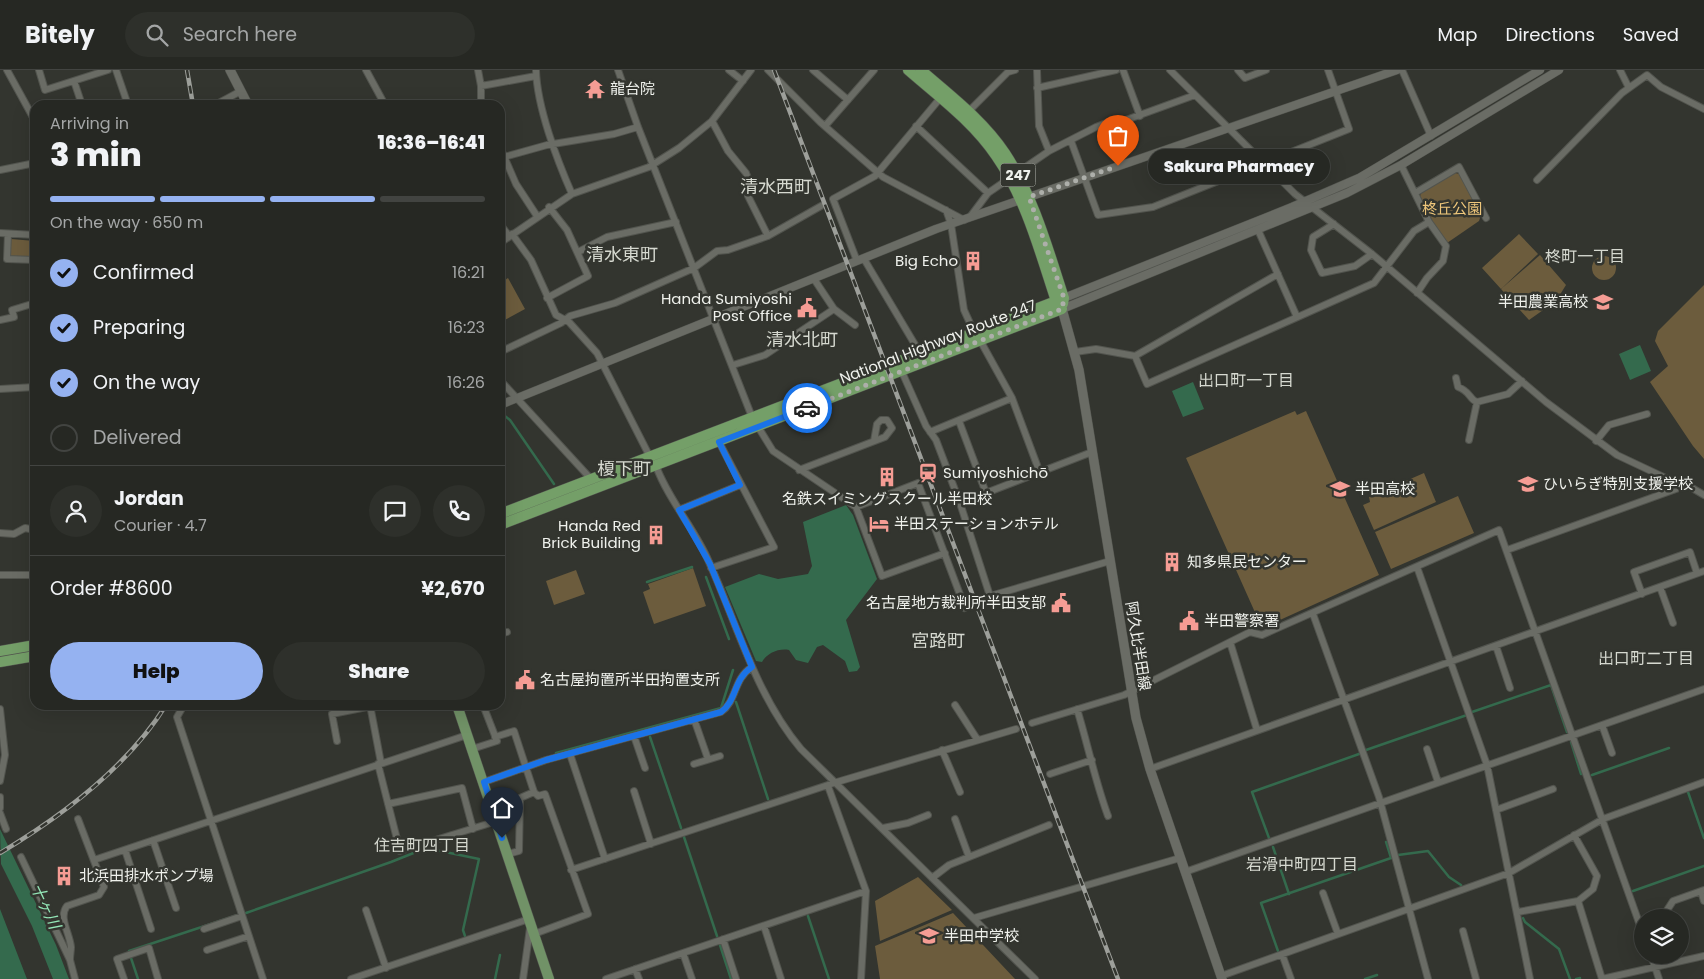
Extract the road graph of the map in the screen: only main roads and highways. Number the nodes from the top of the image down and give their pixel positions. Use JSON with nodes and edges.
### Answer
{"nodes":[{"id":1,"x":230,"y":70,"type":"edge"},
{"id":2,"x":908,"y":70,"type":"edge"},
{"id":3,"x":921,"y":70,"type":"edge"},
{"id":4,"x":943,"y":95,"type":"junction"},
{"id":5,"x":246,"y":100,"type":"edge"},
{"id":6,"x":1061,"y":303,"type":"junction"},
{"id":7,"x":505,"y":512,"type":"edge"},
{"id":8,"x":505,"y":523,"type":"edge"},
{"id":9,"x":30,"y":646,"type":"edge"},
{"id":10,"x":0,"y":651,"type":"edge"},
{"id":11,"x":30,"y":657,"type":"edge"},
{"id":12,"x":0,"y":662,"type":"edge"},
{"id":13,"x":459,"y":710,"type":"edge"},
{"id":14,"x":1221,"y":977,"type":"edge"},
{"id":15,"x":549,"y":979,"type":"edge"}],
"edges":[{"from":1,"to":5,"type":"main road"},
{"from":2,"to":4,"type":"highway","name":"National Highway Route 247","number":"247"},
{"from":3,"to":4,"type":"highway","name":"National Highway Route 247","number":"247"},
{"from":4,"to":6,"type":"highway","name":"National Highway Route 247","number":"247"},
{"from":6,"to":7,"type":"highway","name":"National Highway Route 247"},
{"from":6,"to":8,"type":"highway","name":"National Highway Route 247"},
{"from":6,"to":14,"type":"main road","name":"阿久比半田線"},
{"from":9,"to":10,"type":"highway"},
{"from":11,"to":12,"type":"highway"},
{"from":13,"to":15,"type":"main road"}]}
